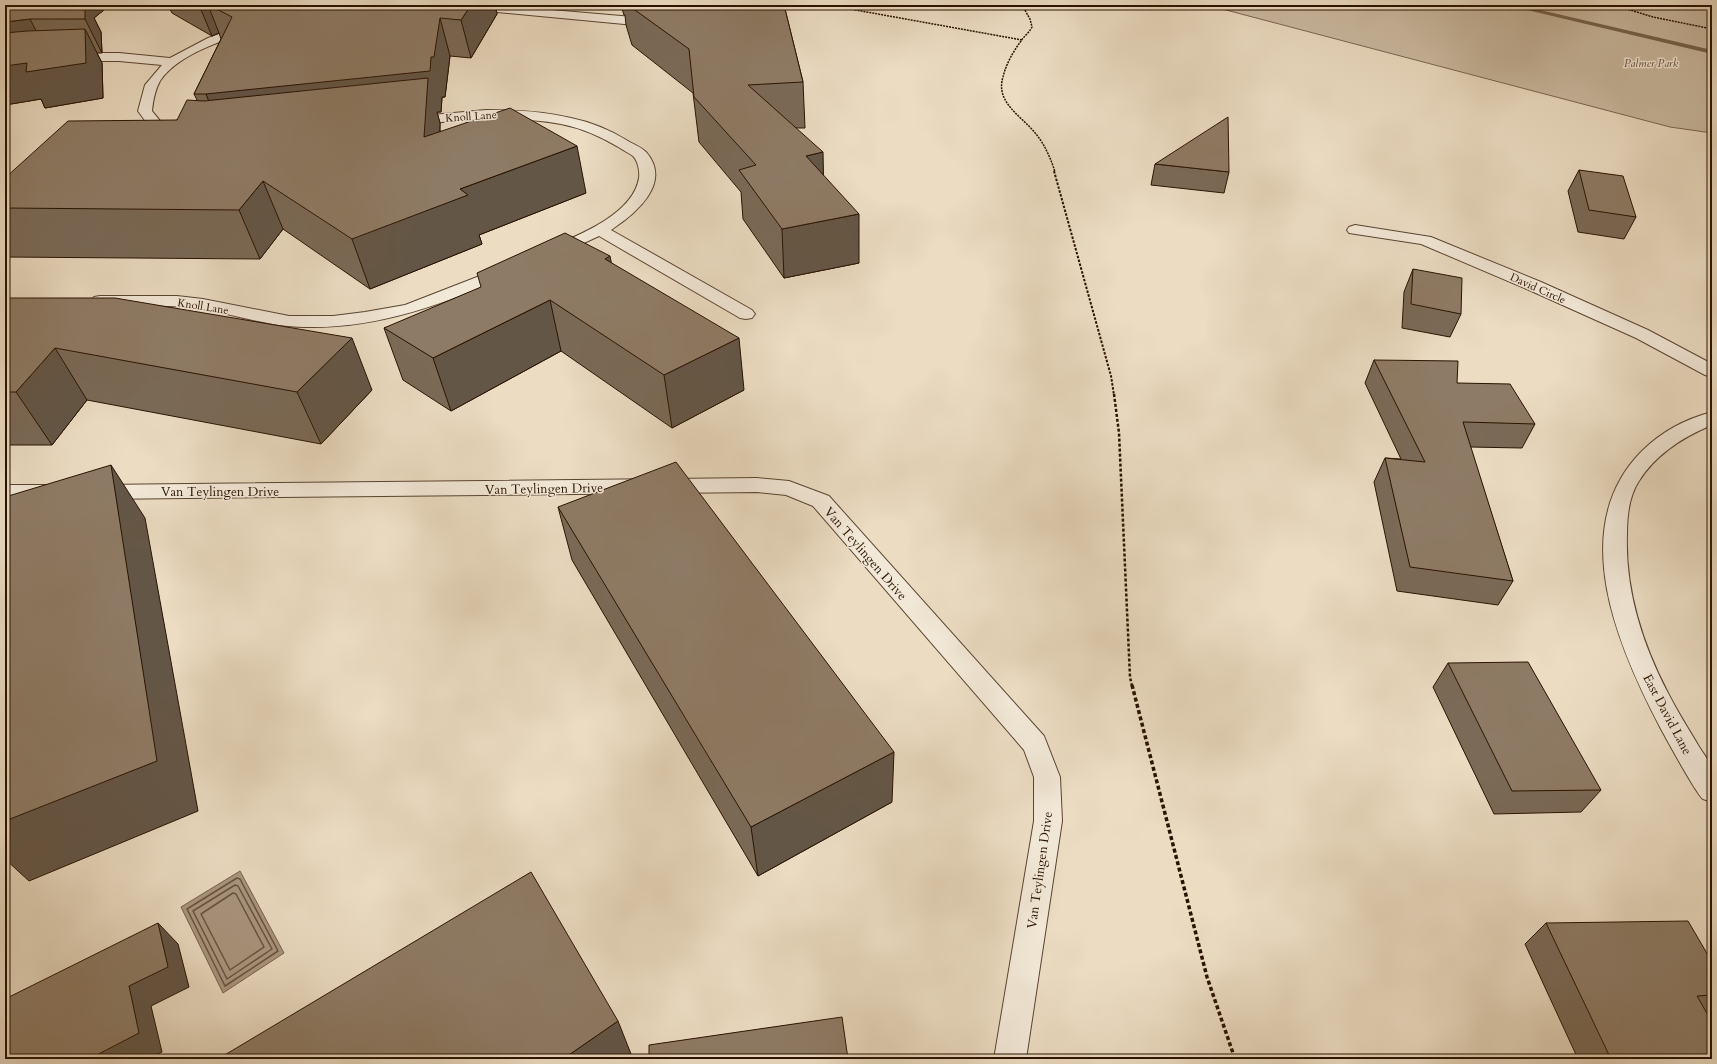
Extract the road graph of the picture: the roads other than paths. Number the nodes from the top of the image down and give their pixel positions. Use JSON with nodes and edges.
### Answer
{"nodes":[{"id":1,"x":456,"y":5,"type":"edge"},
{"id":2,"x":534,"y":9,"type":"edge"},
{"id":3,"x":263,"y":23,"type":"edge"},
{"id":4,"x":666,"y":23,"type":"edge"},
{"id":5,"x":55,"y":58,"type":"edge"},
{"id":6,"x":173,"y":62,"type":"junction"},
{"id":7,"x":396,"y":122,"type":"edge"},
{"id":8,"x":189,"y":139,"type":"edge"},
{"id":9,"x":600,"y":230,"type":"junction"},
{"id":10,"x":1355,"y":230,"type":"dead end"},
{"id":11,"x":536,"y":259,"type":"edge"},
{"id":12,"x":522,"y":264,"type":"edge"},
{"id":13,"x":83,"y":301,"type":"edge"},
{"id":14,"x":746,"y":314,"type":"dead end"},
{"id":15,"x":1712,"y":371,"type":"edge"},
{"id":16,"x":1712,"y":418,"type":"edge"},
{"id":17,"x":5,"y":492,"type":"edge"},
{"id":18,"x":1712,"y":790,"type":"edge"},
{"id":19,"x":1010,"y":1059,"type":"edge"}],
"edges":[{"from":1,"to":2,"type":"street"},
{"from":2,"to":4,"type":"street"},
{"from":3,"to":6,"type":"street"},
{"from":5,"to":6,"type":"street"},
{"from":6,"to":8,"type":"street"},
{"from":7,"to":9,"type":"street","name":"Knoll Lane"},
{"from":9,"to":11,"type":"street","name":"Knoll Lane"},
{"from":9,"to":14,"type":"street"},
{"from":10,"to":15,"type":"street","name":"David Circle"},
{"from":12,"to":13,"type":"street","name":"Knoll Lane"},
{"from":16,"to":18,"type":"street","name":"East David Lane"},
{"from":17,"to":19,"type":"street","name":"Van Teylingen Drive"}]}
